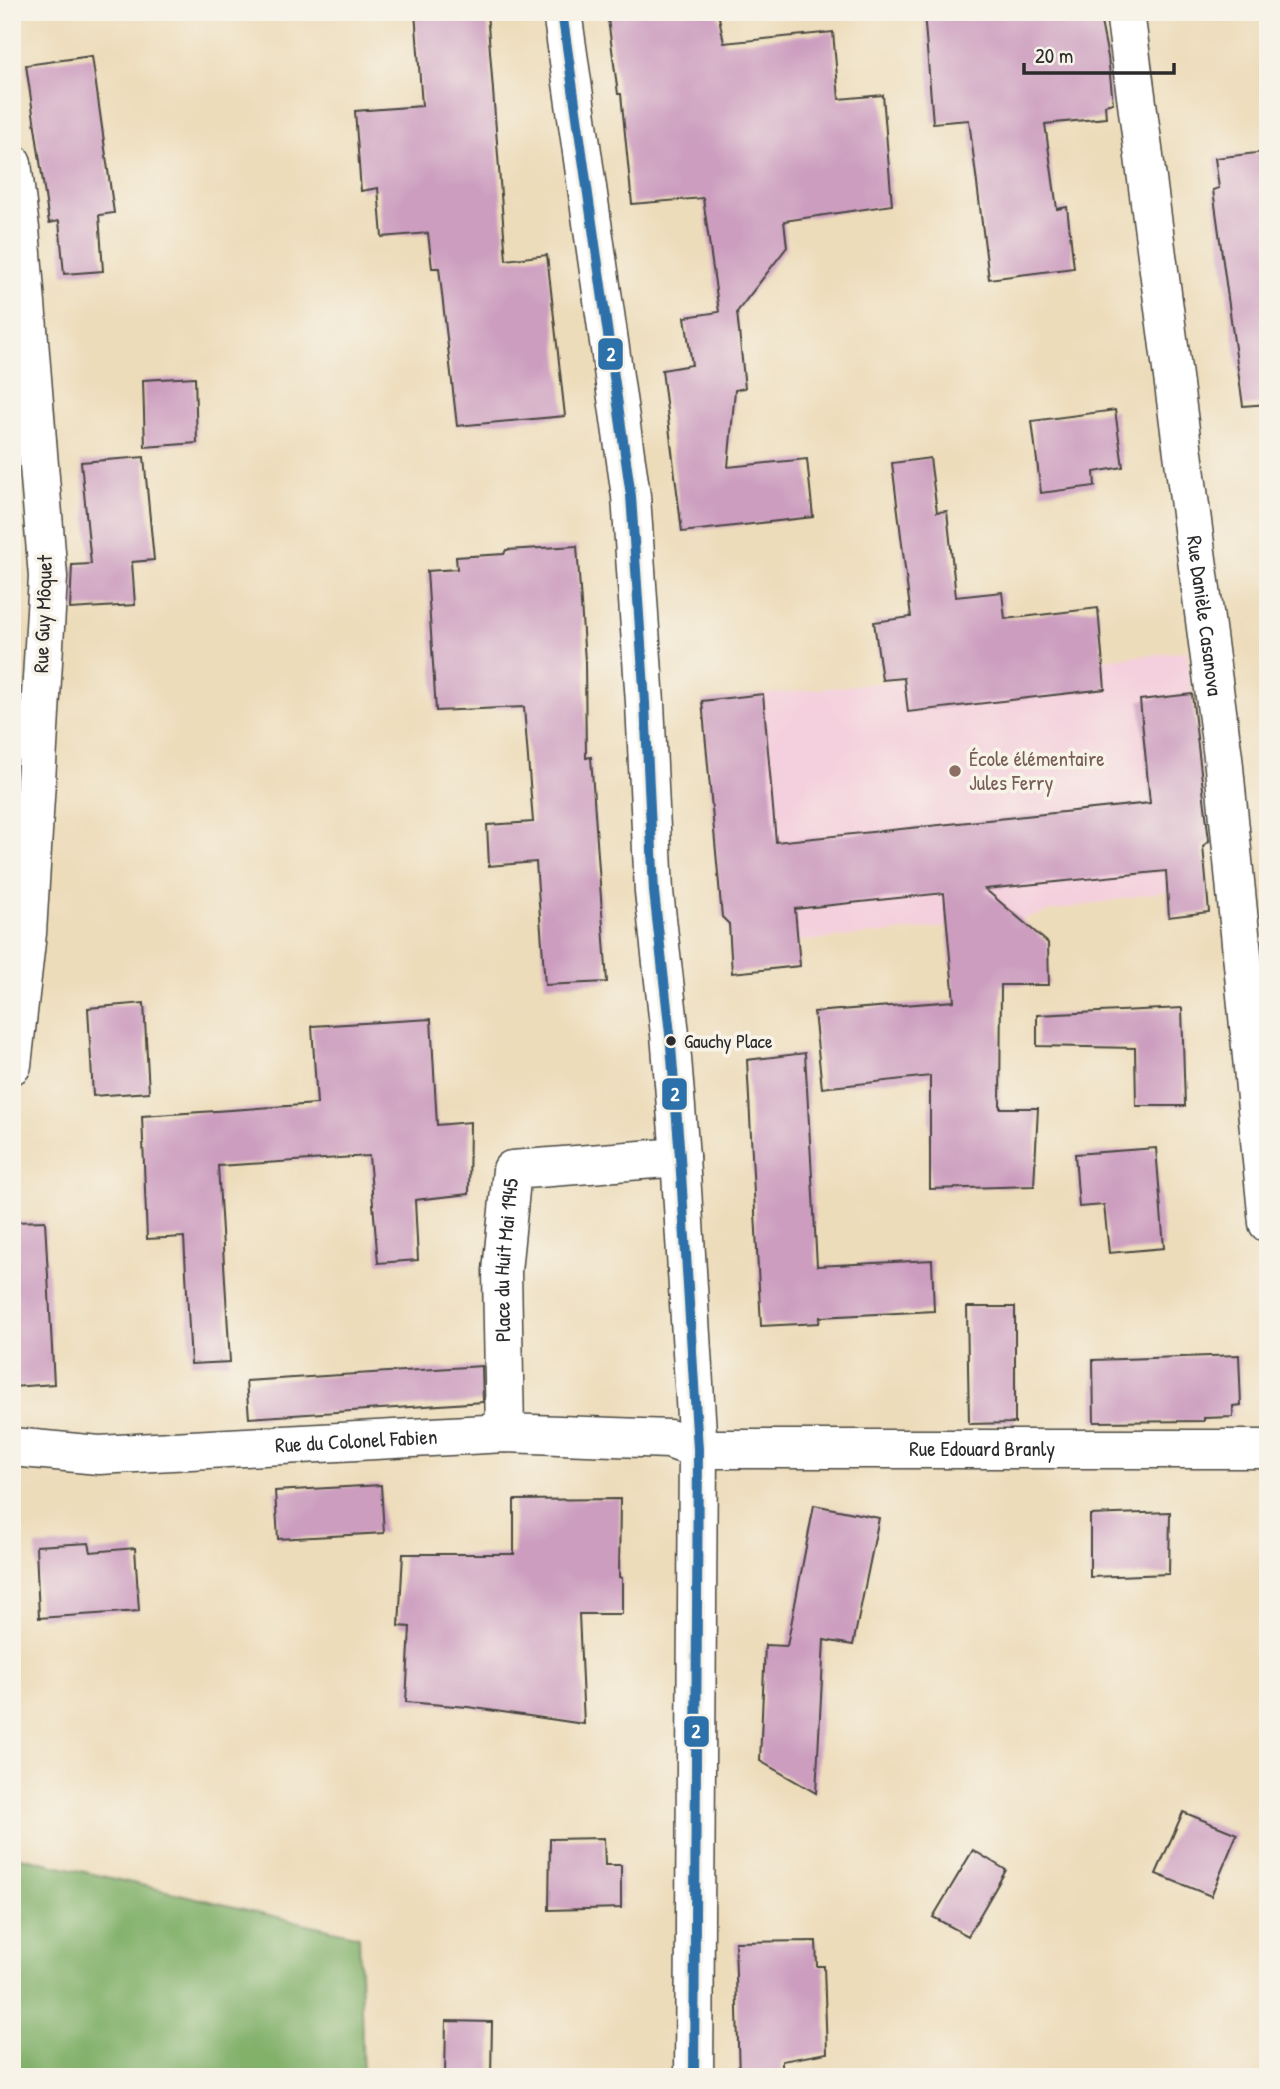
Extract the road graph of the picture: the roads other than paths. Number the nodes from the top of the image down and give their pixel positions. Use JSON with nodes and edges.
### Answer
{"nodes":[{"id":1,"x":562,"y":12,"type":"edge"},
{"id":2,"x":1125,"y":12,"type":"edge"},
{"id":3,"x":12,"y":163,"type":"edge"},
{"id":4,"x":16,"y":230,"type":"edge"},
{"id":5,"x":12,"y":1065,"type":"edge"},
{"id":6,"x":680,"y":1157,"type":"junction"},
{"id":7,"x":1268,"y":1223,"type":"edge"},
{"id":8,"x":505,"y":1433,"type":"junction"},
{"id":9,"x":12,"y":1447,"type":"edge"},
{"id":10,"x":698,"y":1449,"type":"junction"},
{"id":11,"x":1268,"y":1449,"type":"edge"},
{"id":12,"x":694,"y":2077,"type":"edge"}],
"edges":[{"from":1,"to":6,"type":"street"},
{"from":2,"to":7,"type":"street","name":"Rue Danièle Casanova"},
{"from":3,"to":4,"type":"street","name":"Rue Guy Môquet"},
{"from":4,"to":5,"type":"street","name":"Rue Guy Môquet"},
{"from":6,"to":8,"type":"street","name":"Place du Huit Mai 1945"},
{"from":6,"to":10,"type":"street"},
{"from":8,"to":9,"type":"street","name":"Rue du Colonel Fabien"},
{"from":8,"to":10,"type":"street","name":"Rue du Colonel Fabien"},
{"from":10,"to":11,"type":"street","name":"Rue Edouard Branly"},
{"from":10,"to":12,"type":"street"}]}
